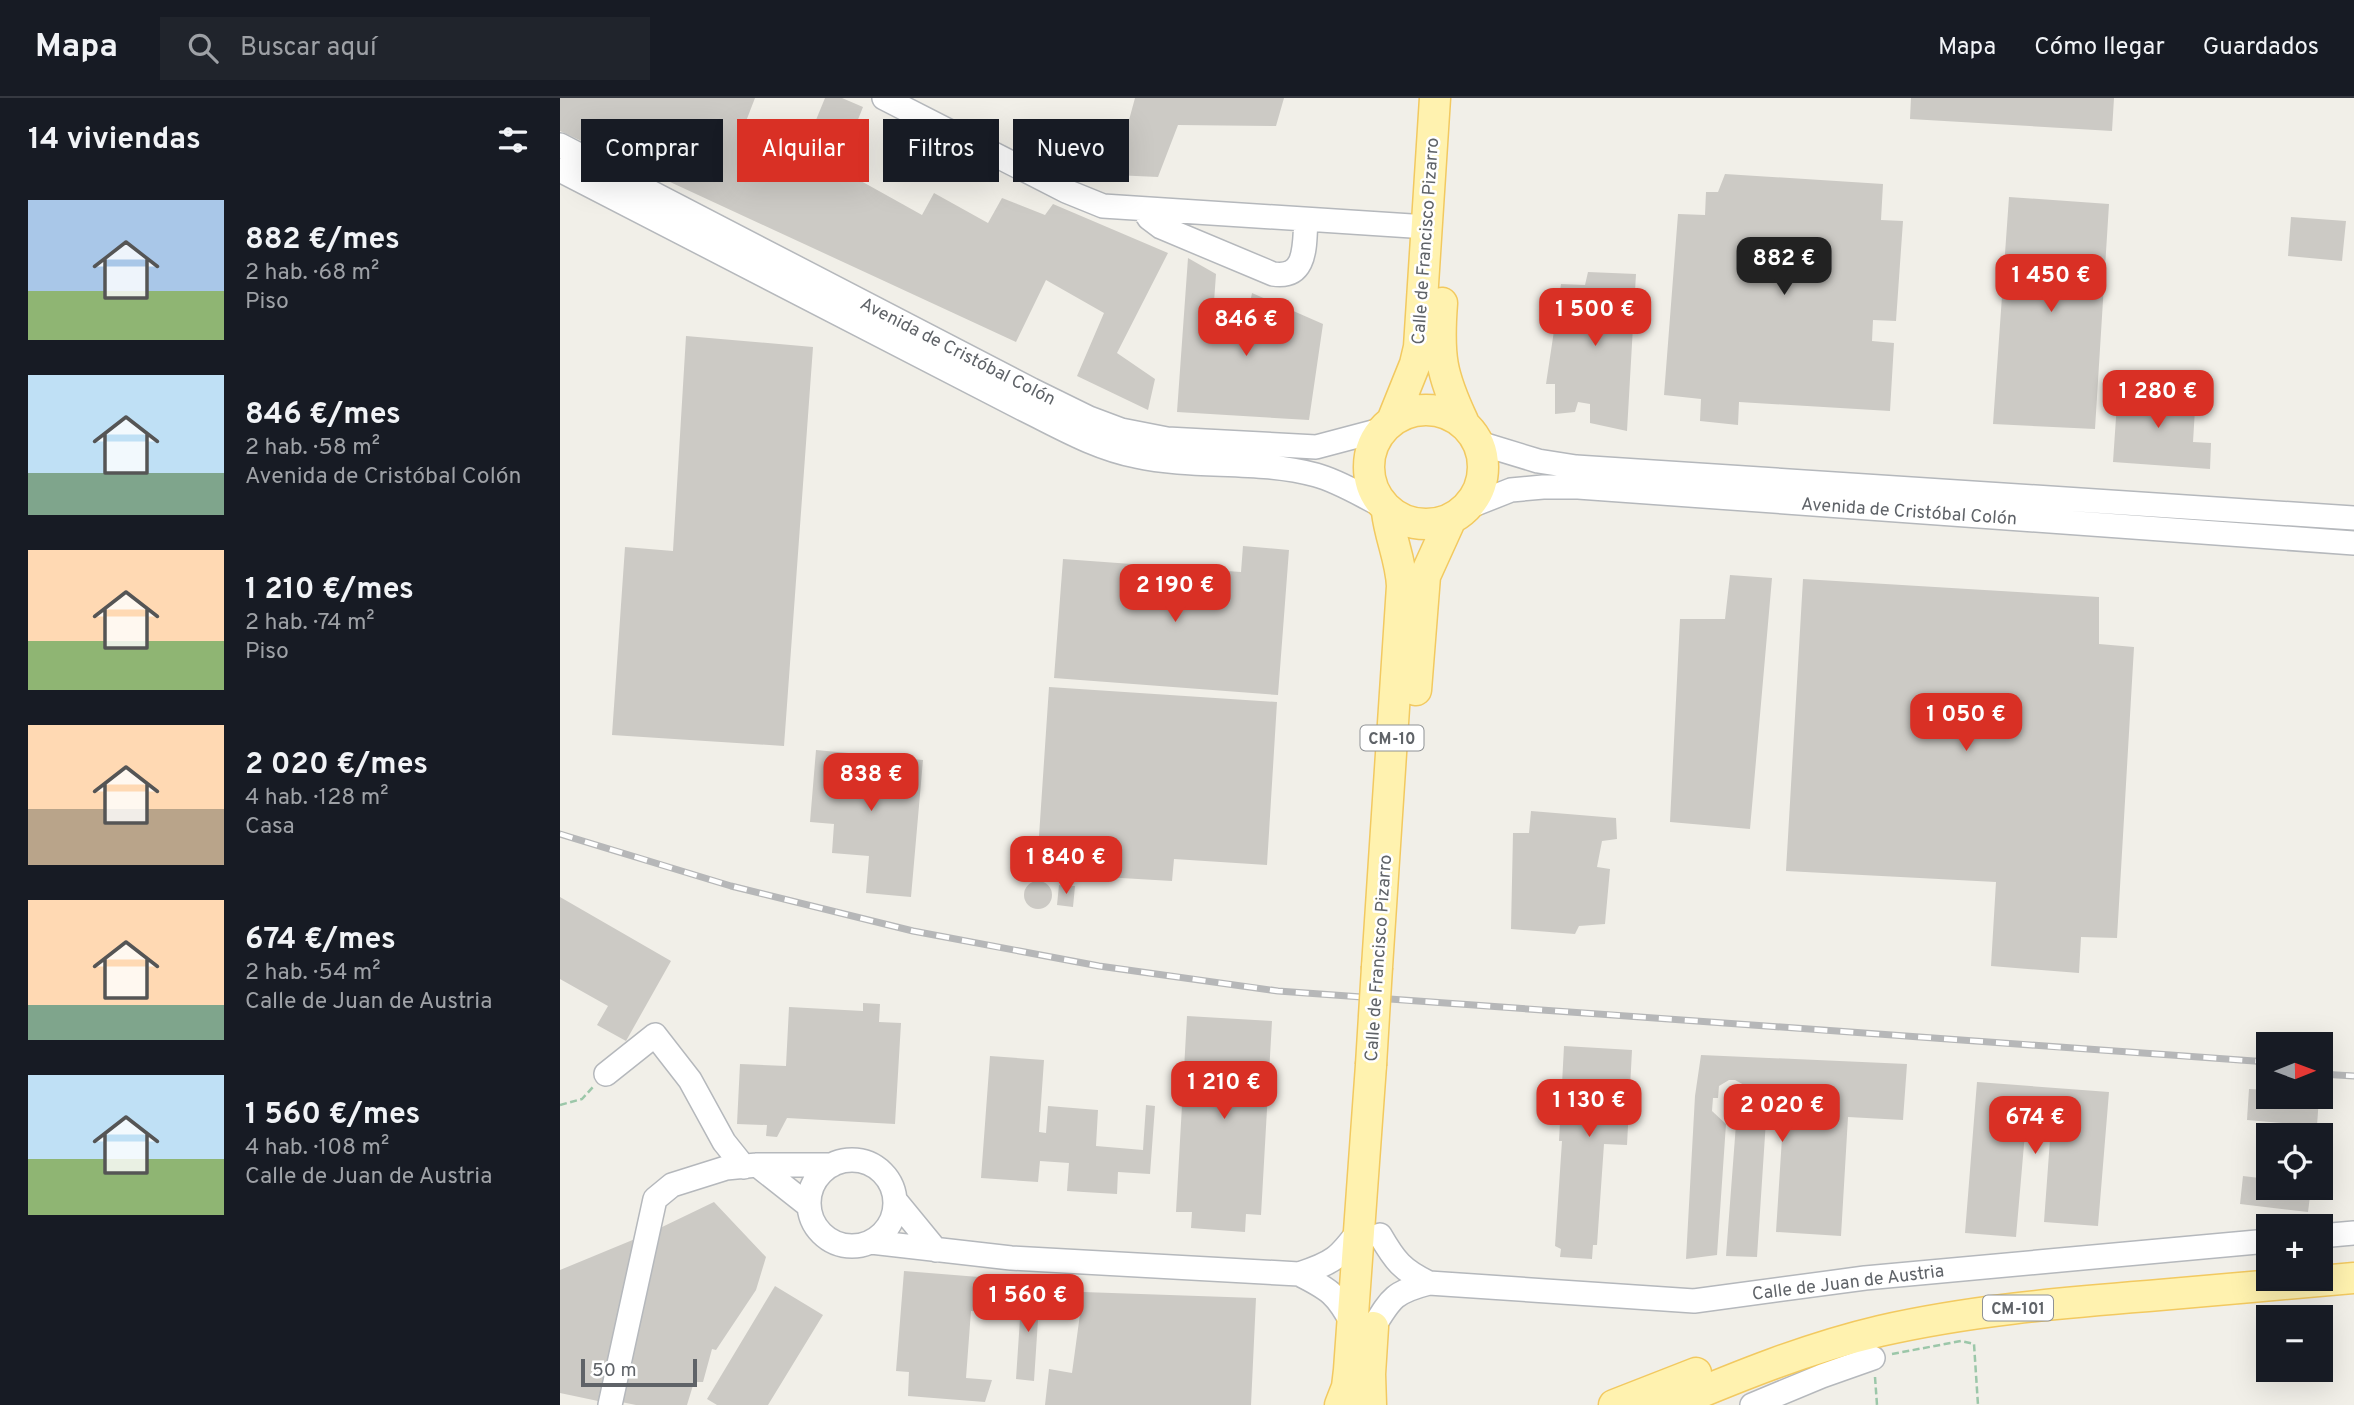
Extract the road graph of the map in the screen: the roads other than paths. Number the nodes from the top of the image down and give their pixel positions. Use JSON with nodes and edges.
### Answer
{"nodes":[{"id":1,"x":884,"y":98,"type":"edge"},
{"id":2,"x":1436,"y":98,"type":"edge"},
{"id":3,"x":1456,"y":98,"type":"edge"},
{"id":4,"x":560,"y":145,"type":"edge"},
{"id":5,"x":560,"y":170,"type":"edge"},
{"id":6,"x":1144,"y":210,"type":"junction"},
{"id":7,"x":1306,"y":220,"type":"junction"},
{"id":8,"x":1427,"y":227,"type":"junction"},
{"id":9,"x":1388,"y":425,"type":"junction"},
{"id":10,"x":1471,"y":432,"type":"junction"},
{"id":11,"x":1383,"y":508,"type":"junction"},
{"id":12,"x":1459,"y":514,"type":"junction"},
{"id":13,"x":2354,"y":519,"type":"edge"},
{"id":14,"x":2354,"y":543,"type":"edge"},
{"id":15,"x":1387,"y":968,"type":"junction"},
{"id":16,"x":606,"y":1074,"type":"road end"},
{"id":17,"x":832,"y":1165,"type":"junction"},
{"id":18,"x":750,"y":1166,"type":"junction"},
{"id":19,"x":895,"y":1200,"type":"junction"},
{"id":20,"x":809,"y":1206,"type":"junction"},
{"id":21,"x":1370,"y":1232,"type":"junction"},
{"id":22,"x":2354,"y":1233,"type":"edge"},
{"id":23,"x":2333,"y":1235,"type":"edge"},
{"id":24,"x":871,"y":1242,"type":"junction"},
{"id":25,"x":2256,"y":1242,"type":"edge"},
{"id":26,"x":936,"y":1250,"type":"junction"},
{"id":27,"x":1299,"y":1274,"type":"junction"},
{"id":28,"x":2354,"y":1278,"type":"edge"},
{"id":29,"x":1429,"y":1283,"type":"junction"},
{"id":30,"x":2102,"y":1300,"type":"junction"},
{"id":31,"x":1934,"y":1320,"type":"junction"},
{"id":32,"x":1363,"y":1326,"type":"junction"},
{"id":33,"x":1873,"y":1358,"type":"road end"},
{"id":34,"x":610,"y":1405,"type":"edge"},
{"id":35,"x":1340,"y":1405,"type":"edge"},
{"id":36,"x":1371,"y":1405,"type":"edge"},
{"id":37,"x":1614,"y":1405,"type":"edge"},
{"id":38,"x":1671,"y":1405,"type":"edge"},
{"id":39,"x":1719,"y":1405,"type":"edge"},
{"id":40,"x":1752,"y":1405,"type":"edge"}],
"edges":[{"from":1,"to":6,"type":"street"},
{"from":2,"to":8,"type":"main road","name":"Calle de Francisco Pizarro","number":"CM-10"},
{"from":3,"to":10,"type":"main road","name":"Calle de Francisco Pizarro","number":"CM-10"},
{"from":4,"to":9,"type":"street","name":"Avenida de Cristóbal Colón"},
{"from":5,"to":11,"type":"street","name":"Avenida de Cristóbal Colón"},
{"from":6,"to":7,"type":"street"},
{"from":6,"to":7,"type":"street"},
{"from":7,"to":8,"type":"street"},
{"from":8,"to":9,"type":"main road","name":"Calle de Francisco Pizarro","number":"CM-10"},
{"from":9,"to":10,"type":"main road"},
{"from":9,"to":11,"type":"main road","number":"CM-10"},
{"from":10,"to":12,"type":"main road","number":"CM-10"},
{"from":10,"to":13,"type":"street","name":"Avenida de Cristóbal Colón"},
{"from":11,"to":12,"type":"main road"},
{"from":11,"to":15,"type":"main road","name":"Calle de Francisco Pizarro","number":"CM-10"},
{"from":12,"to":14,"type":"street","name":"Avenida de Cristóbal Colón"},
{"from":12,"to":15,"type":"main road","name":"Calle de Francisco Pizarro","number":"CM-10"},
{"from":15,"to":21,"type":"main road","name":"Calle de Francisco Pizarro","number":"CM-10"},
{"from":16,"to":18,"type":"street"},
{"from":17,"to":18,"type":"street"},
{"from":17,"to":19,"type":"street"},
{"from":17,"to":20,"type":"street"},
{"from":18,"to":20,"type":"street"},
{"from":18,"to":34,"type":"street"},
{"from":19,"to":24,"type":"street"},
{"from":19,"to":26,"type":"street"},
{"from":20,"to":24,"type":"street"},
{"from":21,"to":27,"type":"street"},
{"from":21,"to":29,"type":"street"},
{"from":21,"to":32,"type":"main road","name":"Calle de Francisco Pizarro","number":"CM-10"},
{"from":22,"to":23,"type":"street"},
{"from":24,"to":26,"type":"street"},
{"from":25,"to":29,"type":"street","name":"Calle de Juan de Austria"},
{"from":26,"to":27,"type":"street"},
{"from":27,"to":32,"type":"street"},
{"from":28,"to":30,"type":"main road","number":"CM-101"},
{"from":29,"to":32,"type":"street"},
{"from":30,"to":31,"type":"main road","number":"CM-101"},
{"from":30,"to":37,"type":"main road"},
{"from":31,"to":38,"type":"main road","number":"CM-101"},
{"from":31,"to":39,"type":"main road"},
{"from":32,"to":35,"type":"main road","name":"Calle de Francisco Pizarro","number":"CM-10"},
{"from":32,"to":36,"type":"main road","name":"Calle de Francisco Pizarro","number":"CM-10"},
{"from":33,"to":40,"type":"street"}]}
